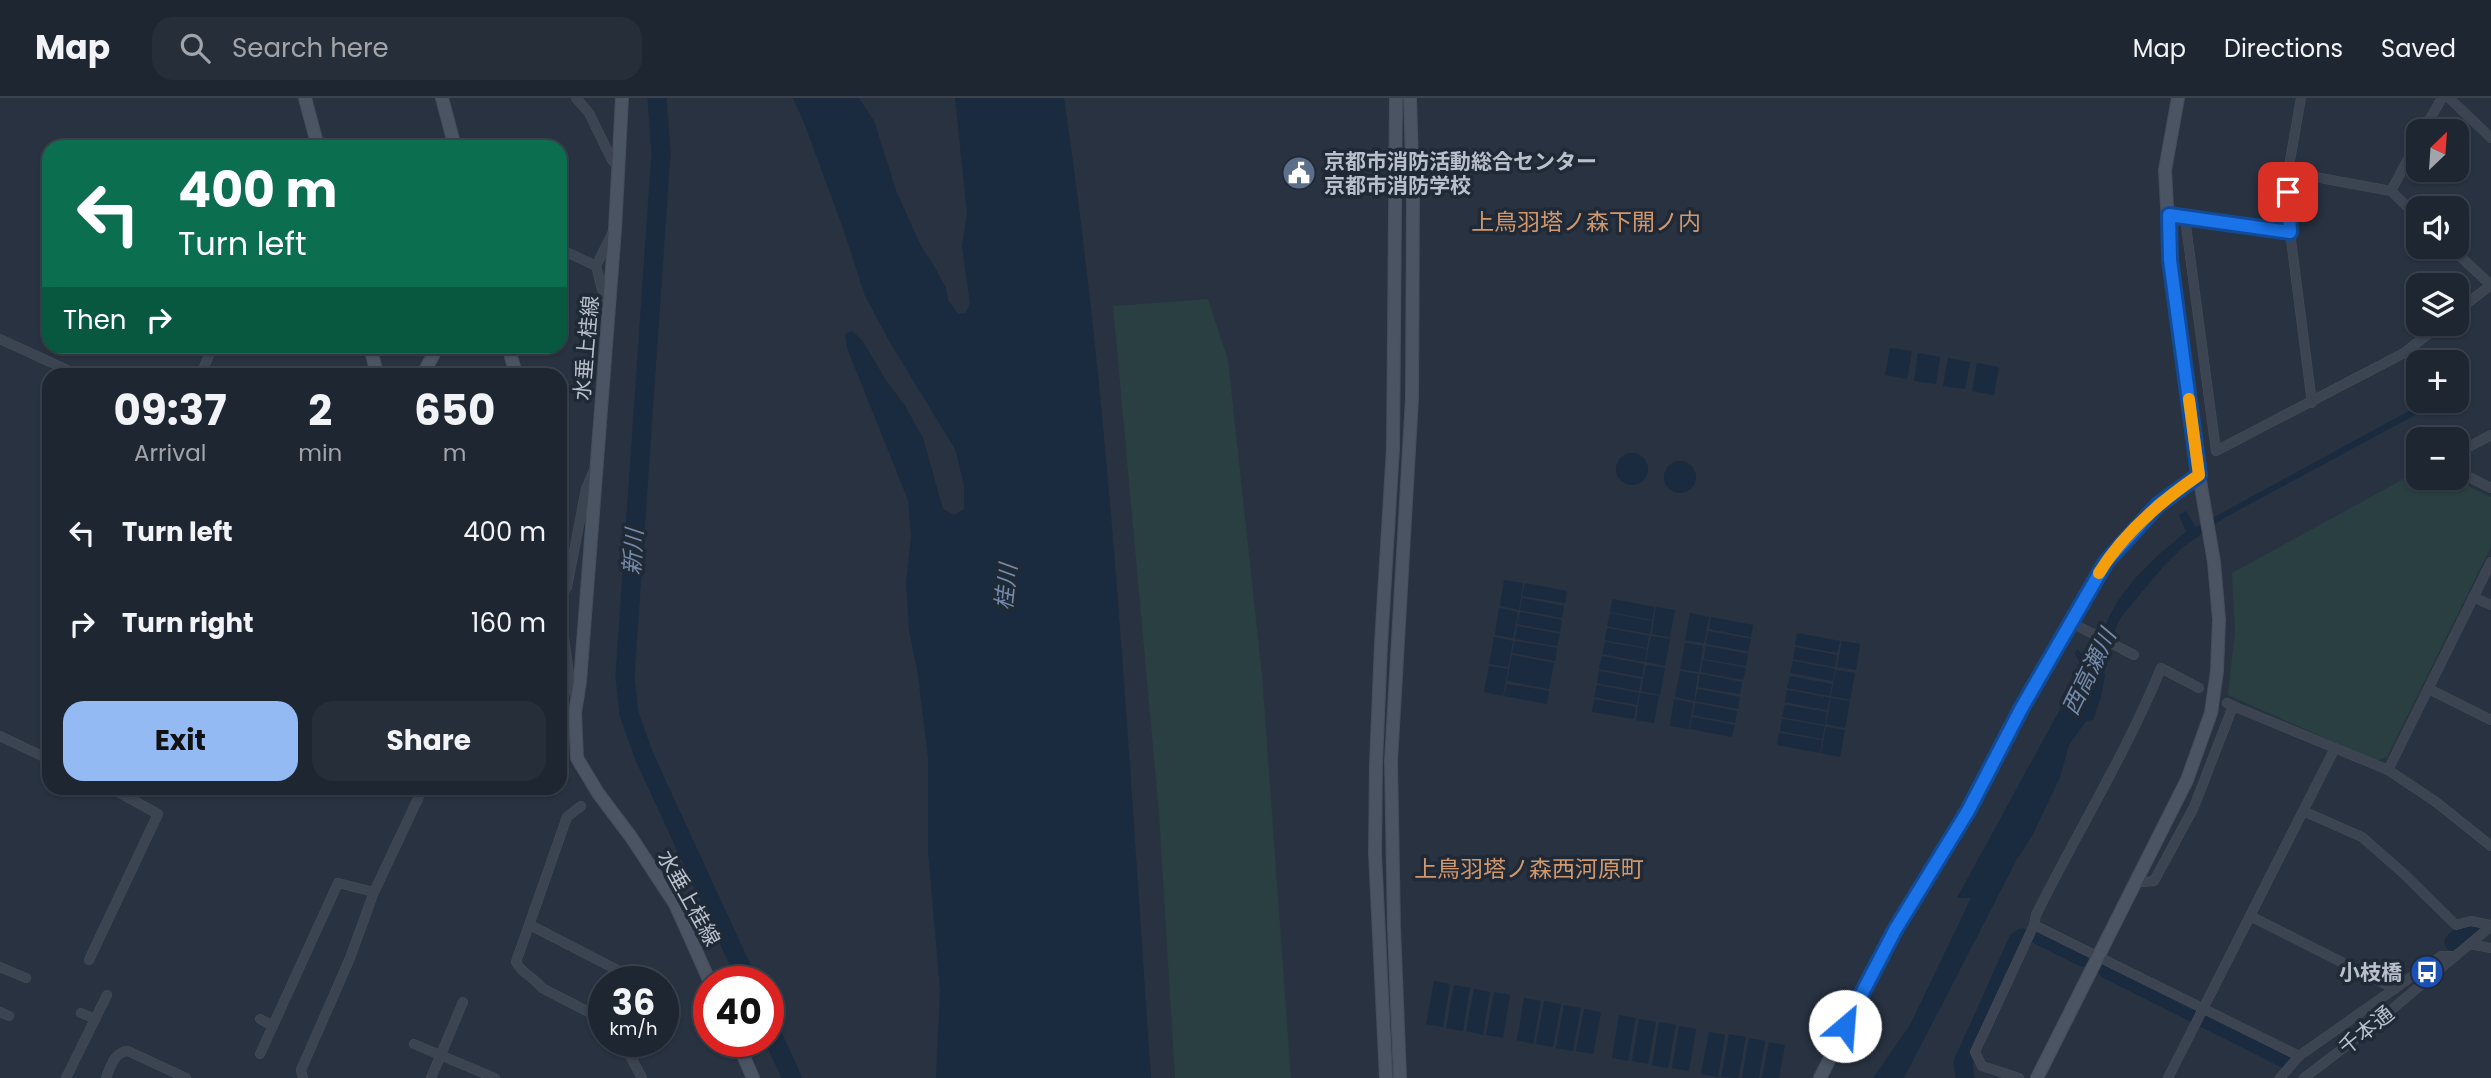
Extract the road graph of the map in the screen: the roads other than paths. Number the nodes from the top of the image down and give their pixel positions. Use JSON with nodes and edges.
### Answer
{"nodes":[{"id":1,"x":305,"y":98,"type":"edge"},
{"id":2,"x":442,"y":98,"type":"edge"},
{"id":3,"x":576,"y":98,"type":"edge"},
{"id":4,"x":622,"y":98,"type":"edge"},
{"id":5,"x":1396,"y":98,"type":"edge"},
{"id":6,"x":1410,"y":98,"type":"edge"},
{"id":7,"x":2178,"y":98,"type":"edge"},
{"id":8,"x":2301,"y":98,"type":"edge"},
{"id":9,"x":2442,"y":98,"type":"edge"},
{"id":10,"x":2449,"y":98,"type":"edge"},
{"id":11,"x":2431,"y":119,"type":"edge"},
{"id":12,"x":2491,"y":138,"type":"edge"},
{"id":13,"x":316,"y":140,"type":"edge"},
{"id":14,"x":453,"y":140,"type":"edge"},
{"id":15,"x":2406,"y":163,"type":"edge"},
{"id":16,"x":618,"y":167,"type":"junction"},
{"id":17,"x":2288,"y":172,"type":"junction"},
{"id":18,"x":2391,"y":191,"type":"junction"},
{"id":19,"x":2406,"y":205,"type":"edge"},
{"id":20,"x":2169,"y":215,"type":"junction"},
{"id":21,"x":2185,"y":218,"type":"junction"},
{"id":22,"x":615,"y":229,"type":"junction"},
{"id":23,"x":2290,"y":232,"type":"junction"},
{"id":24,"x":567,"y":252,"type":"edge"},
{"id":25,"x":2463,"y":259,"type":"edge"},
{"id":26,"x":596,"y":266,"type":"junction"},
{"id":27,"x":2491,"y":285,"type":"edge"},
{"id":28,"x":2469,"y":302,"type":"edge"},
{"id":29,"x":609,"y":303,"type":"junction"},
{"id":30,"x":2426,"y":336,"type":"edge"},
{"id":31,"x":0,"y":339,"type":"edge"},
{"id":32,"x":63,"y":368,"type":"edge"},
{"id":33,"x":2312,"y":403,"type":"junction"},
{"id":34,"x":2491,"y":435,"type":"edge"},
{"id":35,"x":2469,"y":447,"type":"edge"},
{"id":36,"x":596,"y":465,"type":"junction"},
{"id":37,"x":2199,"y":475,"type":"junction"},
{"id":38,"x":2469,"y":477,"type":"edge"},
{"id":39,"x":2491,"y":488,"type":"edge"},
{"id":40,"x":2491,"y":562,"type":"edge"},
{"id":41,"x":567,"y":587,"type":"edge"},
{"id":42,"x":2473,"y":597,"type":"junction"},
{"id":43,"x":2491,"y":605,"type":"edge"},
{"id":44,"x":2073,"y":624,"type":"junction"},
{"id":45,"x":1381,"y":645,"type":"junction"},
{"id":46,"x":1397,"y":646,"type":"junction"},
{"id":47,"x":2134,"y":654,"type":"dead end"},
{"id":48,"x":567,"y":657,"type":"edge"},
{"id":49,"x":2199,"y":688,"type":"dead end"},
{"id":50,"x":2429,"y":690,"type":"junction"},
{"id":51,"x":577,"y":701,"type":"junction"},
{"id":52,"x":2491,"y":720,"type":"edge"},
{"id":53,"x":0,"y":736,"type":"edge"},
{"id":54,"x":2334,"y":748,"type":"junction"},
{"id":55,"x":42,"y":752,"type":"edge"},
{"id":56,"x":2388,"y":770,"type":"junction"},
{"id":57,"x":124,"y":795,"type":"edge"},
{"id":58,"x":420,"y":795,"type":"edge"},
{"id":59,"x":582,"y":806,"type":"dead end"},
{"id":60,"x":2303,"y":811,"type":"junction"},
{"id":61,"x":2491,"y":846,"type":"edge"},
{"id":62,"x":2134,"y":883,"type":"junction"},
{"id":63,"x":374,"y":892,"type":"junction"},
{"id":64,"x":2250,"y":916,"type":"junction"},
{"id":65,"x":530,"y":925,"type":"junction"},
{"id":66,"x":2034,"y":925,"type":"junction"},
{"id":67,"x":2491,"y":926,"type":"edge"},
{"id":68,"x":2470,"y":944,"type":"junction"},
{"id":69,"x":2491,"y":948,"type":"edge"},
{"id":70,"x":2098,"y":956,"type":"junction"},
{"id":71,"x":2456,"y":956,"type":"junction"},
{"id":72,"x":89,"y":960,"type":"dead end"},
{"id":73,"x":610,"y":966,"type":"edge"},
{"id":74,"x":703,"y":966,"type":"edge"},
{"id":75,"x":0,"y":967,"type":"edge"},
{"id":76,"x":26,"y":978,"type":"dead end"},
{"id":77,"x":2395,"y":989,"type":"junction"},
{"id":78,"x":107,"y":995,"type":"dead end"},
{"id":79,"x":463,"y":1002,"type":"dead end"},
{"id":80,"x":588,"y":1012,"type":"edge"},
{"id":81,"x":81,"y":1013,"type":"dead end"},
{"id":82,"x":2201,"y":1013,"type":"junction"},
{"id":83,"x":95,"y":1019,"type":"junction"},
{"id":84,"x":260,"y":1019,"type":"dead end"},
{"id":85,"x":273,"y":1026,"type":"junction"},
{"id":86,"x":414,"y":1044,"type":"dead end"},
{"id":87,"x":260,"y":1054,"type":"dead end"},
{"id":88,"x":441,"y":1055,"type":"junction"},
{"id":89,"x":2299,"y":1056,"type":"junction"},
{"id":90,"x":631,"y":1057,"type":"edge"},
{"id":91,"x":744,"y":1057,"type":"edge"},
{"id":92,"x":66,"y":1078,"type":"edge"},
{"id":93,"x":106,"y":1078,"type":"edge"},
{"id":94,"x":186,"y":1078,"type":"edge"},
{"id":95,"x":303,"y":1078,"type":"edge"},
{"id":96,"x":431,"y":1078,"type":"edge"},
{"id":97,"x":495,"y":1078,"type":"edge"},
{"id":98,"x":642,"y":1078,"type":"edge"},
{"id":99,"x":753,"y":1078,"type":"edge"},
{"id":100,"x":1386,"y":1078,"type":"edge"},
{"id":101,"x":1400,"y":1078,"type":"edge"},
{"id":102,"x":1820,"y":1078,"type":"edge"},
{"id":103,"x":2019,"y":1078,"type":"edge"},
{"id":104,"x":2037,"y":1078,"type":"edge"},
{"id":105,"x":2168,"y":1078,"type":"edge"},
{"id":106,"x":2280,"y":1078,"type":"edge"},
{"id":107,"x":2304,"y":1078,"type":"edge"}],
"edges":[{"from":1,"to":13,"type":"street"},
{"from":2,"to":14,"type":"street"},
{"from":3,"to":16,"type":"street"},
{"from":4,"to":16,"type":"street","name":"水垂上桂線"},
{"from":5,"to":45,"type":"street"},
{"from":6,"to":46,"type":"street"},
{"from":7,"to":20,"type":"street"},
{"from":8,"to":17,"type":"street"},
{"from":9,"to":11,"type":"street"},
{"from":10,"to":12,"type":"street"},
{"from":15,"to":18,"type":"street"},
{"from":16,"to":22,"type":"street","name":"水垂上桂線"},
{"from":17,"to":18,"type":"street"},
{"from":17,"to":23,"type":"street"},
{"from":18,"to":19,"type":"street"},
{"from":20,"to":21,"type":"street"},
{"from":20,"to":37,"type":"street"},
{"from":21,"to":23,"type":"street"},
{"from":21,"to":33,"type":"street"},
{"from":22,"to":26,"type":"street"},
{"from":22,"to":29,"type":"street","name":"水垂上桂線"},
{"from":23,"to":33,"type":"street"},
{"from":24,"to":26,"type":"street"},
{"from":25,"to":27,"type":"street"},
{"from":26,"to":29,"type":"street"},
{"from":27,"to":28,"type":"street"},
{"from":29,"to":36,"type":"street","name":"水垂上桂線"},
{"from":30,"to":33,"type":"street"},
{"from":31,"to":32,"type":"street"},
{"from":34,"to":35,"type":"street"},
{"from":36,"to":41,"type":"street"},
{"from":36,"to":51,"type":"street","name":"水垂上桂線"},
{"from":37,"to":44,"type":"street"},
{"from":37,"to":62,"type":"street"},
{"from":38,"to":39,"type":"street"},
{"from":40,"to":42,"type":"street"},
{"from":42,"to":43,"type":"street"},
{"from":42,"to":50,"type":"street"},
{"from":44,"to":47,"type":"street"},
{"from":44,"to":102,"type":"street"},
{"from":45,"to":46,"type":"street"},
{"from":45,"to":100,"type":"street"},
{"from":46,"to":101,"type":"street"},
{"from":48,"to":51,"type":"street"},
{"from":49,"to":66,"type":"street"},
{"from":50,"to":52,"type":"street"},
{"from":50,"to":56,"type":"street"},
{"from":51,"to":74,"type":"street","name":"水垂上桂線"},
{"from":53,"to":55,"type":"street"},
{"from":54,"to":56,"type":"street"},
{"from":54,"to":60,"type":"street"},
{"from":54,"to":62,"type":"street"},
{"from":56,"to":61,"type":"street"},
{"from":57,"to":72,"type":"street"},
{"from":58,"to":63,"type":"street"},
{"from":59,"to":65,"type":"street"},
{"from":60,"to":64,"type":"street"},
{"from":60,"to":67,"type":"street"},
{"from":62,"to":70,"type":"street"},
{"from":63,"to":85,"type":"street"},
{"from":63,"to":95,"type":"street"},
{"from":64,"to":77,"type":"street"},
{"from":64,"to":82,"type":"street"},
{"from":65,"to":73,"type":"street"},
{"from":65,"to":80,"type":"street"},
{"from":66,"to":70,"type":"street"},
{"from":66,"to":103,"type":"street"},
{"from":67,"to":68,"type":"street","name":"千本通"},
{"from":68,"to":69,"type":"street"},
{"from":68,"to":71,"type":"street","name":"千本通"},
{"from":70,"to":82,"type":"street"},
{"from":70,"to":104,"type":"street"},
{"from":71,"to":77,"type":"street"},
{"from":71,"to":107,"type":"street","name":"千本通"},
{"from":75,"to":76,"type":"street"},
{"from":77,"to":89,"type":"street"},
{"from":78,"to":83,"type":"street"},
{"from":79,"to":88,"type":"street"},
{"from":81,"to":83,"type":"street"},
{"from":82,"to":89,"type":"street"},
{"from":82,"to":105,"type":"street"},
{"from":83,"to":92,"type":"street"},
{"from":84,"to":85,"type":"street"},
{"from":85,"to":87,"type":"street"},
{"from":86,"to":88,"type":"street"},
{"from":88,"to":96,"type":"street"},
{"from":88,"to":97,"type":"street"},
{"from":89,"to":106,"type":"street"},
{"from":90,"to":98,"type":"street"},
{"from":91,"to":99,"type":"street"},
{"from":93,"to":94,"type":"street"}]}
